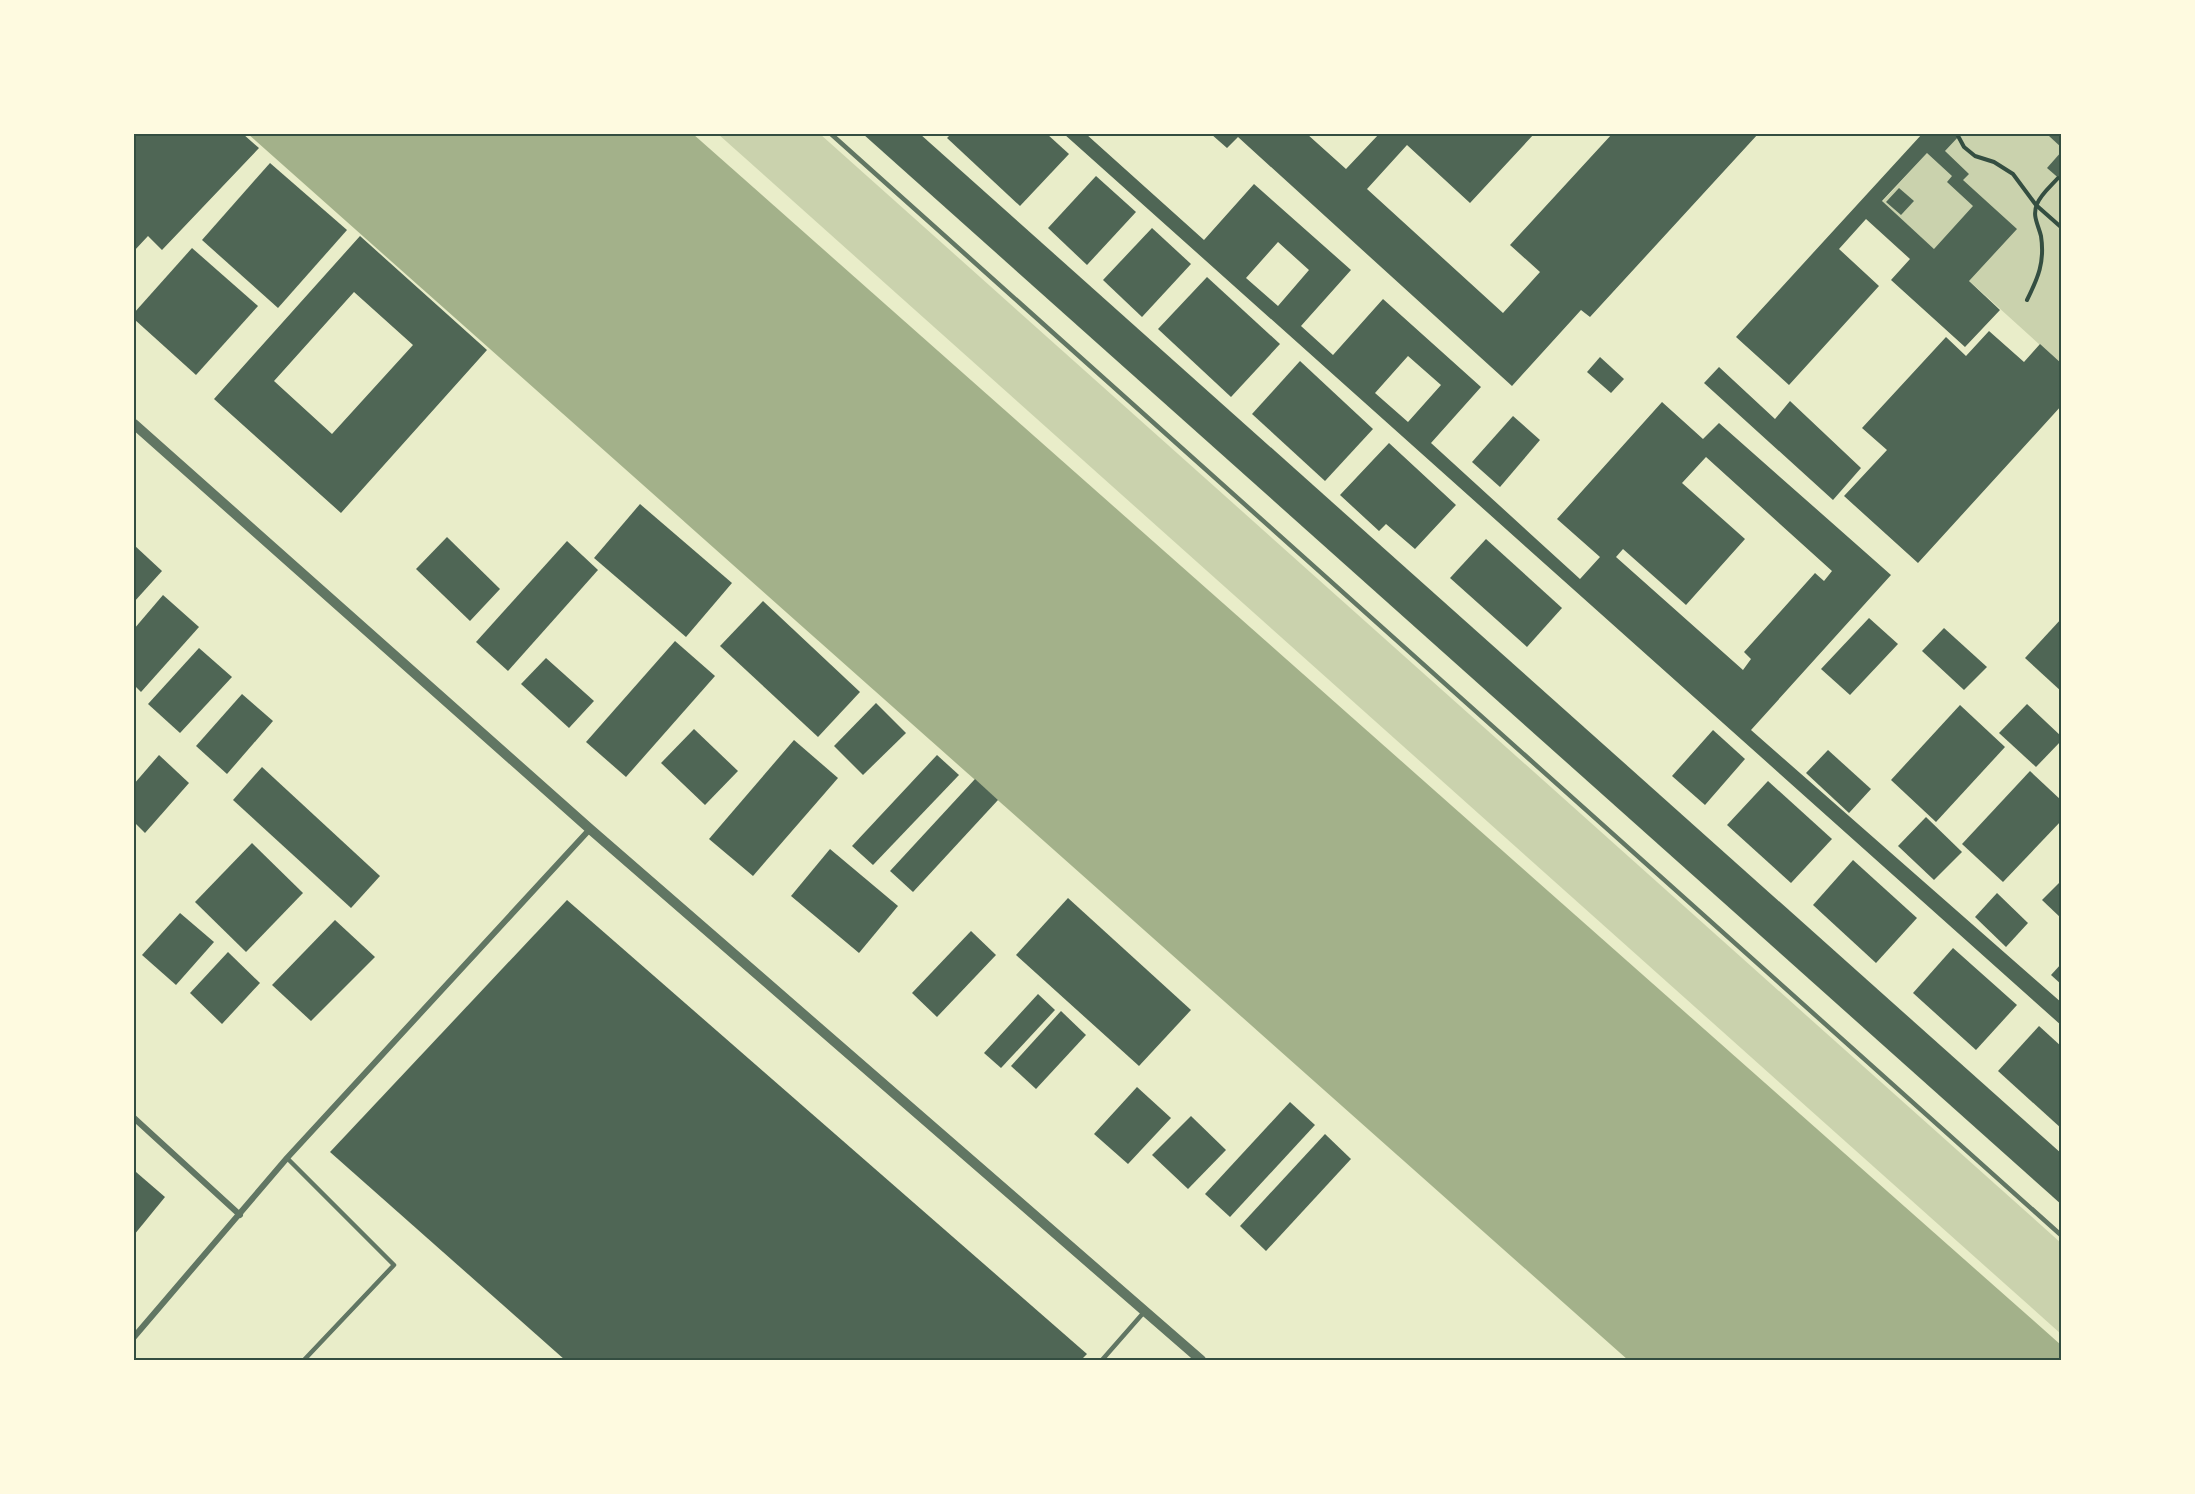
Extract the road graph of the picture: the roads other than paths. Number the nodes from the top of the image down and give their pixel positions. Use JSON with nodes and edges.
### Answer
{"nodes":[{"id":1,"x":831,"y":134,"type":"edge"},
{"id":2,"x":134,"y":424,"type":"edge"},
{"id":3,"x":590,"y":829,"type":"junction"},
{"id":4,"x":134,"y":1118,"type":"edge"},
{"id":5,"x":287,"y":1158,"type":"junction"},
{"id":6,"x":240,"y":1215,"type":"junction"},
{"id":7,"x":2061,"y":1236,"type":"edge"},
{"id":8,"x":1145,"y":1311,"type":"junction"},
{"id":9,"x":134,"y":1337,"type":"edge"},
{"id":10,"x":304,"y":1360,"type":"edge"},
{"id":11,"x":1102,"y":1360,"type":"edge"},
{"id":12,"x":1201,"y":1360,"type":"edge"}],
"edges":[{"from":1,"to":7,"type":"lane"},
{"from":2,"to":3,"type":"street"},
{"from":3,"to":5,"type":"street"},
{"from":3,"to":8,"type":"street"},
{"from":4,"to":6,"type":"street"},
{"from":5,"to":6,"type":"street"},
{"from":5,"to":10,"type":"lane"},
{"from":6,"to":9,"type":"street"},
{"from":8,"to":11,"type":"lane"},
{"from":8,"to":12,"type":"street"}]}
